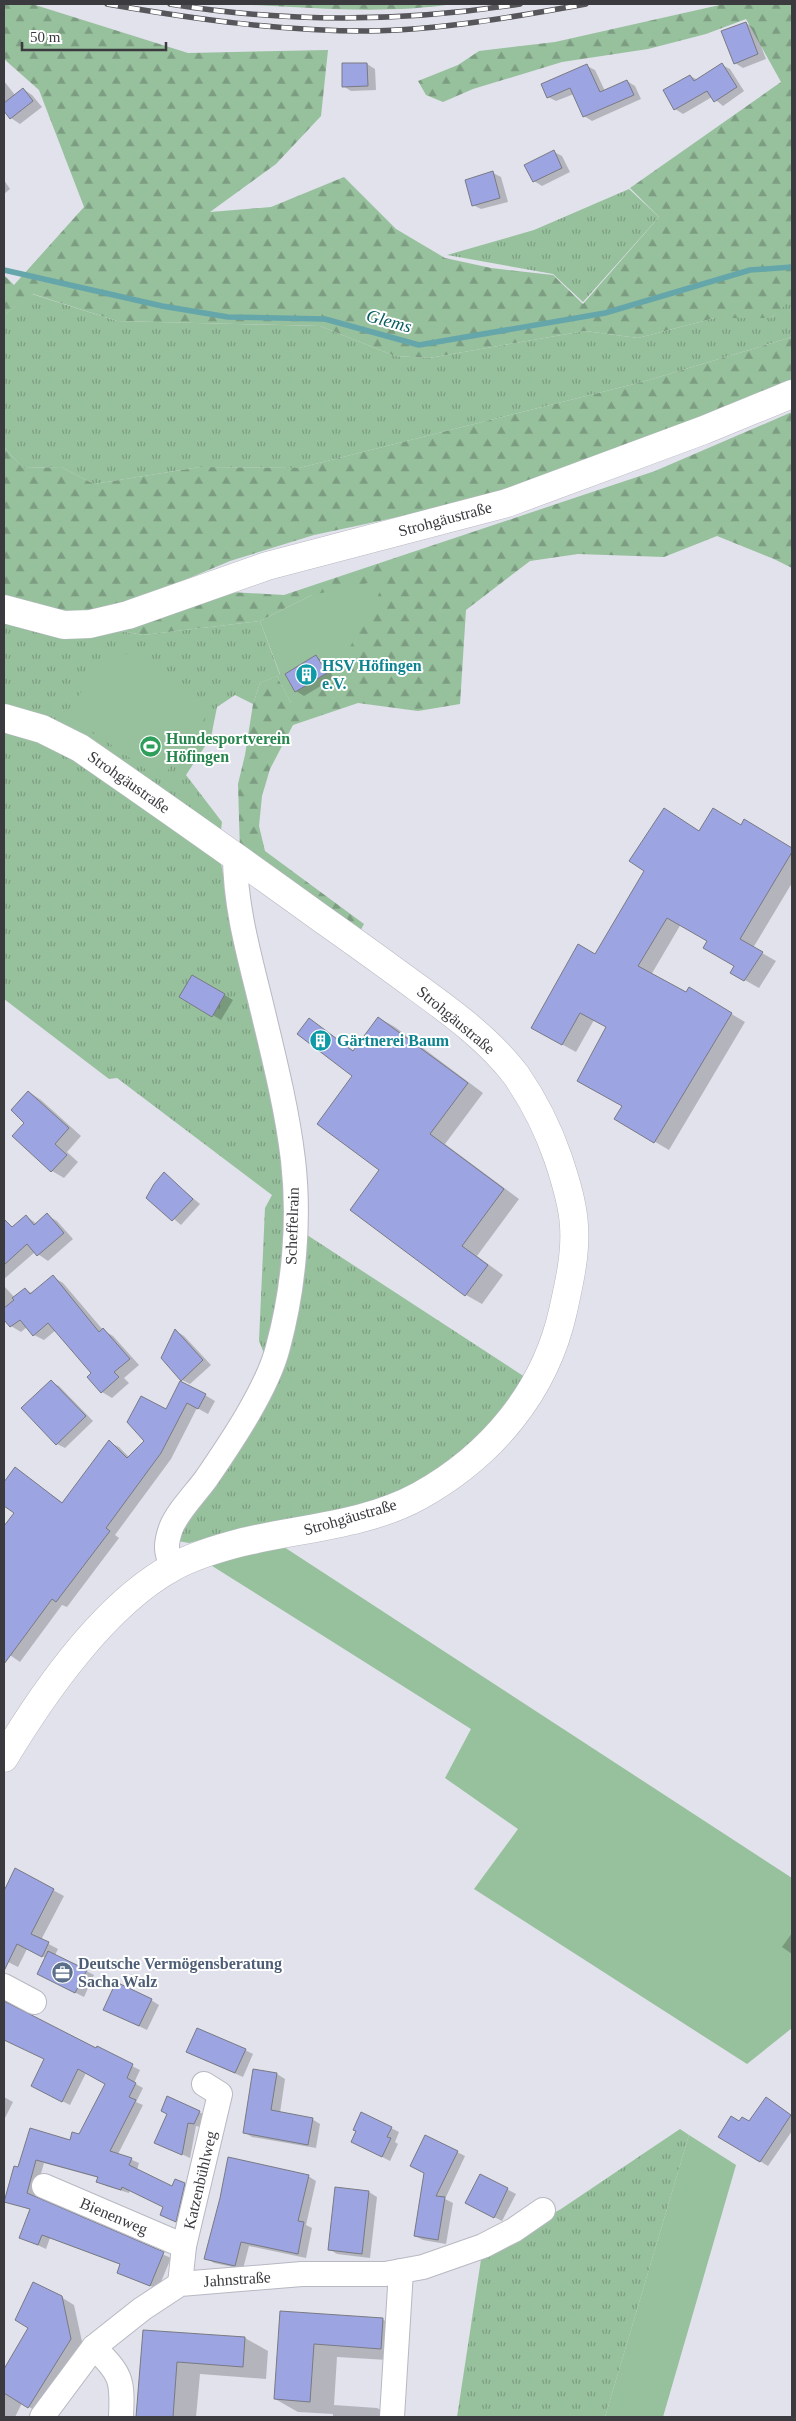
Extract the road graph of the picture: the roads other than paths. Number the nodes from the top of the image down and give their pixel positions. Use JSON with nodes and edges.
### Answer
{"nodes":[{"id":1,"x":792,"y":394,"type":"edge"},
{"id":2,"x":4,"y":609,"type":"edge"},
{"id":3,"x":4,"y":718,"type":"edge"},
{"id":4,"x":235,"y":856,"type":"junction"},
{"id":5,"x":172,"y":1568,"type":"junction"},
{"id":6,"x":4,"y":1758,"type":"edge"},
{"id":7,"x":4,"y":1986,"type":"edge"},
{"id":8,"x":34,"y":2002,"type":"dead end"},
{"id":9,"x":204,"y":2084,"type":"dead end"},
{"id":10,"x":44,"y":2186,"type":"dead end"},
{"id":11,"x":544,"y":2210,"type":"dead end"},
{"id":12,"x":184,"y":2246,"type":"junction"},
{"id":13,"x":401,"y":2271,"type":"junction"},
{"id":14,"x":180,"y":2284,"type":"junction"},
{"id":15,"x":94,"y":2347,"type":"junction"},
{"id":16,"x":42,"y":2417,"type":"edge"},
{"id":17,"x":121,"y":2417,"type":"edge"},
{"id":18,"x":392,"y":2417,"type":"edge"}],
"edges":[{"from":1,"to":2,"type":"main road","name":"Strohgäustraße"},
{"from":3,"to":4,"type":"main road","name":"Strohgäustraße"},
{"from":4,"to":5,"type":"street","name":"Scheffelrain"},
{"from":4,"to":5,"type":"main road","name":"Strohgäustraße"},
{"from":5,"to":6,"type":"main road","name":"Strohgäustraße"},
{"from":7,"to":8,"type":"street"},
{"from":9,"to":12,"type":"street","name":"Katzenbühlweg"},
{"from":10,"to":12,"type":"street","name":"Bienenweg"},
{"from":11,"to":13,"type":"street","name":"Jahnstraße"},
{"from":12,"to":14,"type":"street","name":"Katzenbühlweg"},
{"from":13,"to":14,"type":"street","name":"Jahnstraße"},
{"from":13,"to":18,"type":"street"},
{"from":14,"to":15,"type":"street","name":"Jahnstraße"},
{"from":15,"to":16,"type":"street","name":"Jahnstraße"},
{"from":15,"to":17,"type":"street"}]}
